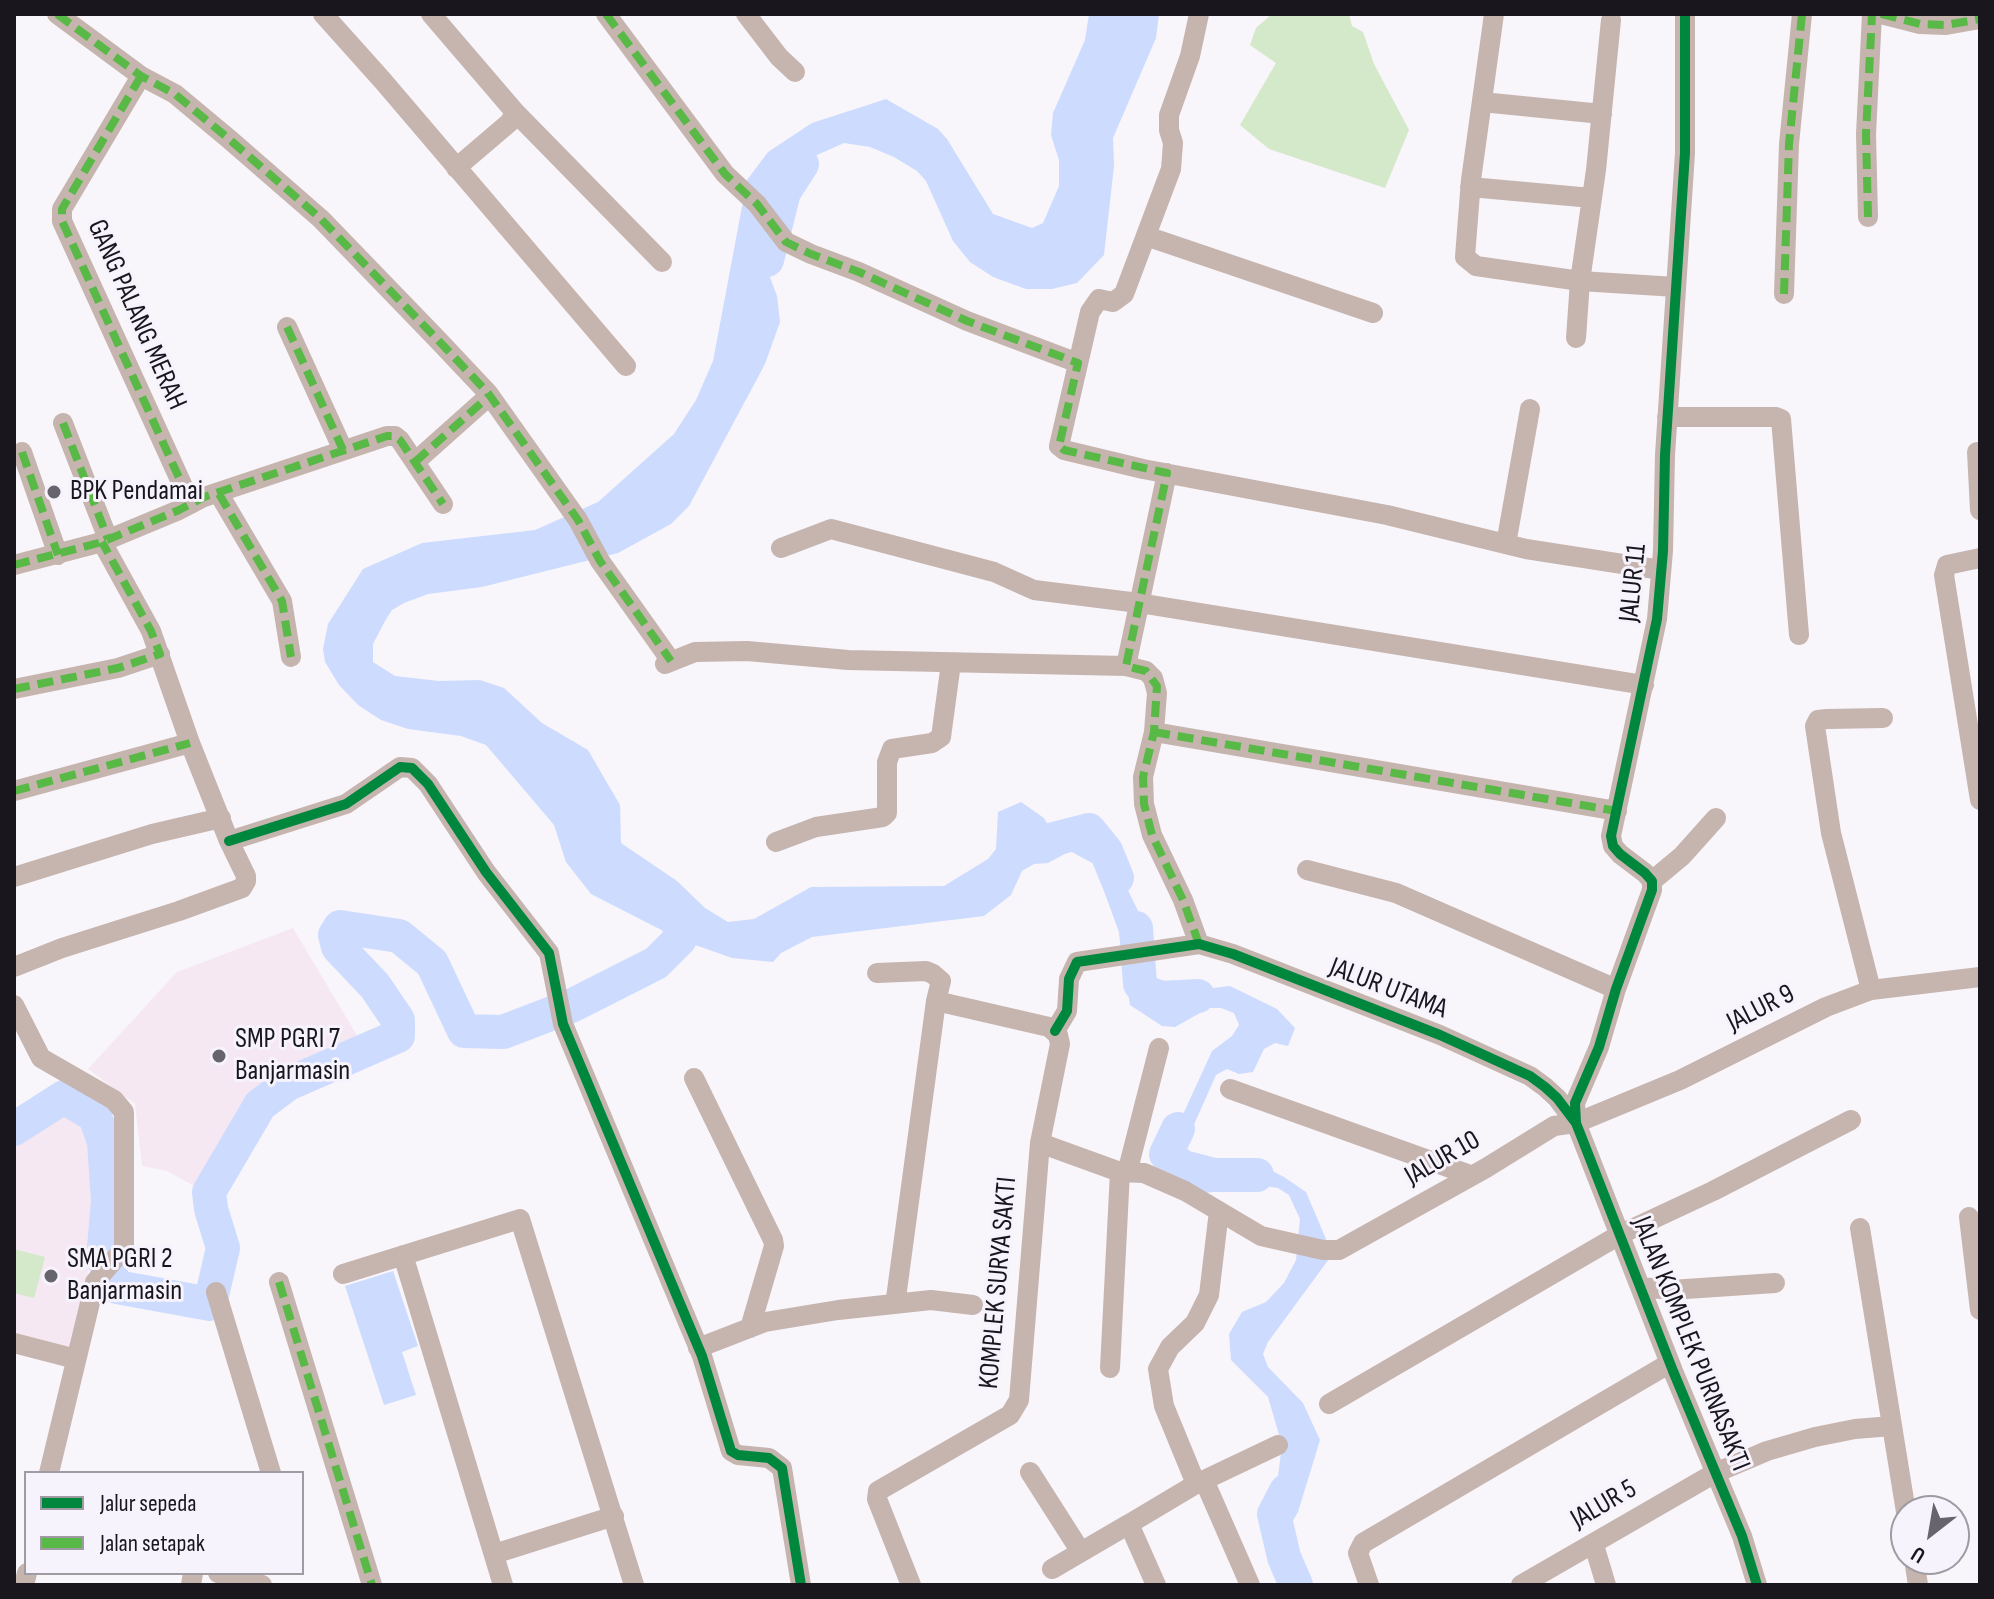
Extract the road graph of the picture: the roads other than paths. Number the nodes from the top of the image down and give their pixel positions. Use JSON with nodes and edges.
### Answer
{"nodes":[{"id":1,"x":57,"y":14,"type":"edge"},
{"id":2,"x":323,"y":14,"type":"edge"},
{"id":3,"x":431,"y":14,"type":"edge"},
{"id":4,"x":606,"y":14,"type":"edge"},
{"id":5,"x":746,"y":14,"type":"edge"},
{"id":6,"x":1199,"y":14,"type":"edge"},
{"id":7,"x":1494,"y":14,"type":"edge"},
{"id":8,"x":1685,"y":14,"type":"edge"},
{"id":9,"x":1802,"y":14,"type":"edge"},
{"id":10,"x":1872,"y":14,"type":"edge"},
{"id":11,"x":1881,"y":14,"type":"edge"},
{"id":12,"x":1980,"y":19,"type":"edge"},
{"id":13,"x":1611,"y":20,"type":"dead end"},
{"id":14,"x":795,"y":72,"type":"dead end"},
{"id":15,"x":141,"y":76,"type":"junction"},
{"id":16,"x":1482,"y":102,"type":"junction"},
{"id":17,"x":515,"y":112,"type":"junction"},
{"id":18,"x":1602,"y":114,"type":"junction"},
{"id":19,"x":456,"y":168,"type":"junction"},
{"id":20,"x":1470,"y":187,"type":"junction"},
{"id":21,"x":1592,"y":198,"type":"junction"},
{"id":22,"x":1868,"y":217,"type":"dead end"},
{"id":23,"x":1146,"y":236,"type":"junction"},
{"id":24,"x":662,"y":262,"type":"dead end"},
{"id":25,"x":1580,"y":281,"type":"junction"},
{"id":26,"x":1676,"y":287,"type":"junction"},
{"id":27,"x":1784,"y":294,"type":"dead end"},
{"id":28,"x":1373,"y":313,"type":"dead end"},
{"id":29,"x":287,"y":327,"type":"dead end"},
{"id":30,"x":1576,"y":338,"type":"dead end"},
{"id":31,"x":1078,"y":363,"type":"junction"},
{"id":32,"x":626,"y":366,"type":"dead end"},
{"id":33,"x":489,"y":396,"type":"junction"},
{"id":34,"x":1530,"y":409,"type":"dead end"},
{"id":35,"x":1667,"y":417,"type":"junction"},
{"id":36,"x":63,"y":423,"type":"dead end"},
{"id":37,"x":343,"y":450,"type":"junction"},
{"id":38,"x":22,"y":452,"type":"dead end"},
{"id":39,"x":1977,"y":452,"type":"dead end"},
{"id":40,"x":415,"y":462,"type":"junction"},
{"id":41,"x":1167,"y":473,"type":"junction"},
{"id":42,"x":219,"y":494,"type":"junction"},
{"id":43,"x":191,"y":504,"type":"junction"},
{"id":44,"x":443,"y":504,"type":"dead end"},
{"id":45,"x":1980,"y":510,"type":"edge"},
{"id":46,"x":105,"y":540,"type":"junction"},
{"id":47,"x":1506,"y":544,"type":"junction"},
{"id":48,"x":781,"y":548,"type":"dead end"},
{"id":49,"x":58,"y":555,"type":"junction"},
{"id":50,"x":1980,"y":558,"type":"edge"},
{"id":51,"x":14,"y":565,"type":"edge"},
{"id":52,"x":1661,"y":570,"type":"junction"},
{"id":53,"x":1139,"y":603,"type":"junction"},
{"id":54,"x":1799,"y":635,"type":"dead end"},
{"id":55,"x":160,"y":654,"type":"junction"},
{"id":56,"x":291,"y":657,"type":"dead end"},
{"id":57,"x":951,"y":663,"type":"junction"},
{"id":58,"x":1126,"y":666,"type":"junction"},
{"id":59,"x":1644,"y":685,"type":"junction"},
{"id":60,"x":14,"y":689,"type":"edge"},
{"id":61,"x":1883,"y":718,"type":"dead end"},
{"id":62,"x":1154,"y":732,"type":"junction"},
{"id":63,"x":190,"y":743,"type":"junction"},
{"id":64,"x":14,"y":791,"type":"edge"},
{"id":65,"x":1980,"y":800,"type":"edge"},
{"id":66,"x":1617,"y":811,"type":"junction"},
{"id":67,"x":221,"y":818,"type":"junction"},
{"id":68,"x":1716,"y":818,"type":"dead end"},
{"id":69,"x":229,"y":841,"type":"junction"},
{"id":70,"x":776,"y":842,"type":"dead end"},
{"id":71,"x":1307,"y":870,"type":"dead end"},
{"id":72,"x":14,"y":877,"type":"edge"},
{"id":73,"x":1652,"y":881,"type":"junction"},
{"id":74,"x":1199,"y":944,"type":"junction"},
{"id":75,"x":14,"y":967,"type":"edge"},
{"id":76,"x":877,"y":973,"type":"dead end"},
{"id":77,"x":1980,"y":977,"type":"edge"},
{"id":78,"x":1616,"y":989,"type":"junction"},
{"id":79,"x":1871,"y":990,"type":"junction"},
{"id":80,"x":936,"y":1001,"type":"junction"},
{"id":81,"x":14,"y":1005,"type":"edge"},
{"id":82,"x":1055,"y":1031,"type":"junction"},
{"id":83,"x":20,"y":1033,"type":"edge"},
{"id":84,"x":1159,"y":1048,"type":"dead end"},
{"id":85,"x":694,"y":1078,"type":"dead end"},
{"id":86,"x":1230,"y":1089,"type":"dead end"},
{"id":87,"x":1851,"y":1120,"type":"dead end"},
{"id":88,"x":1576,"y":1123,"type":"junction"},
{"id":89,"x":1040,"y":1143,"type":"junction"},
{"id":90,"x":1123,"y":1173,"type":"junction"},
{"id":91,"x":1470,"y":1175,"type":"junction"},
{"id":92,"x":1219,"y":1211,"type":"junction"},
{"id":93,"x":1969,"y":1217,"type":"dead end"},
{"id":94,"x":1860,"y":1228,"type":"dead end"},
{"id":95,"x":1621,"y":1234,"type":"junction"},
{"id":96,"x":1339,"y":1250,"type":"joint"},
{"id":97,"x":403,"y":1255,"type":"junction"},
{"id":98,"x":343,"y":1274,"type":"dead end"},
{"id":99,"x":279,"y":1282,"type":"dead end"},
{"id":100,"x":1775,"y":1283,"type":"dead end"},
{"id":101,"x":1641,"y":1287,"type":"junction"},
{"id":102,"x":216,"y":1292,"type":"dead end"},
{"id":103,"x":896,"y":1298,"type":"dead end"},
{"id":104,"x":973,"y":1305,"type":"dead end"},
{"id":105,"x":1980,"y":1310,"type":"edge"},
{"id":106,"x":750,"y":1328,"type":"junction"},
{"id":107,"x":14,"y":1343,"type":"edge"},
{"id":108,"x":698,"y":1348,"type":"junction"},
{"id":109,"x":76,"y":1359,"type":"junction"},
{"id":110,"x":1670,"y":1363,"type":"junction"},
{"id":111,"x":1110,"y":1368,"type":"dead end"},
{"id":112,"x":1329,"y":1404,"type":"dead end"},
{"id":113,"x":1892,"y":1426,"type":"junction"},
{"id":114,"x":1278,"y":1445,"type":"dead end"},
{"id":115,"x":49,"y":1471,"type":"edge"},
{"id":116,"x":270,"y":1471,"type":"edge"},
{"id":117,"x":1030,"y":1472,"type":"dead end"},
{"id":118,"x":1715,"y":1473,"type":"junction"},
{"id":119,"x":1200,"y":1482,"type":"junction"},
{"id":120,"x":1903,"y":1495,"type":"edge"},
{"id":121,"x":614,"y":1516,"type":"junction"},
{"id":122,"x":1129,"y":1524,"type":"junction"},
{"id":123,"x":1594,"y":1545,"type":"junction"},
{"id":124,"x":1081,"y":1552,"type":"junction"},
{"id":125,"x":494,"y":1554,"type":"junction"},
{"id":126,"x":1052,"y":1569,"type":"dead end"},
{"id":127,"x":225,"y":1575,"type":"edge"},
{"id":128,"x":262,"y":1585,"type":"edge"},
{"id":129,"x":372,"y":1585,"type":"edge"},
{"id":130,"x":503,"y":1585,"type":"edge"},
{"id":131,"x":634,"y":1585,"type":"edge"},
{"id":132,"x":801,"y":1585,"type":"edge"},
{"id":133,"x":911,"y":1585,"type":"edge"},
{"id":134,"x":1156,"y":1585,"type":"edge"},
{"id":135,"x":1250,"y":1585,"type":"edge"},
{"id":136,"x":1369,"y":1585,"type":"edge"},
{"id":137,"x":1521,"y":1585,"type":"edge"},
{"id":138,"x":1606,"y":1585,"type":"edge"},
{"id":139,"x":1757,"y":1585,"type":"edge"}],
"edges":[{"from":1,"to":15,"type":"street"},
{"from":2,"to":19,"type":"street"},
{"from":3,"to":17,"type":"street"},
{"from":4,"to":31,"type":"street"},
{"from":5,"to":14,"type":"street"},
{"from":6,"to":23,"type":"street"},
{"from":7,"to":16,"type":"street"},
{"from":8,"to":26,"type":"street","name":"JALUR 11"},
{"from":9,"to":27,"type":"street"},
{"from":10,"to":22,"type":"street"},
{"from":11,"to":12,"type":"street"},
{"from":13,"to":18,"type":"street"},
{"from":15,"to":33,"type":"street"},
{"from":15,"to":43,"type":"street","name":"GANG PALANG MERAH"},
{"from":16,"to":18,"type":"street"},
{"from":16,"to":20,"type":"street"},
{"from":17,"to":19,"type":"street"},
{"from":17,"to":24,"type":"street"},
{"from":18,"to":21,"type":"street"},
{"from":19,"to":32,"type":"street"},
{"from":20,"to":21,"type":"street"},
{"from":20,"to":25,"type":"street"},
{"from":21,"to":25,"type":"street"},
{"from":23,"to":28,"type":"street"},
{"from":23,"to":31,"type":"street"},
{"from":25,"to":26,"type":"street"},
{"from":25,"to":30,"type":"street"},
{"from":26,"to":35,"type":"street","name":"JALUR 11"},
{"from":29,"to":37,"type":"street"},
{"from":31,"to":41,"type":"street"},
{"from":33,"to":40,"type":"street"},
{"from":33,"to":57,"type":"street"},
{"from":34,"to":47,"type":"street"},
{"from":35,"to":52,"type":"street","name":"JALUR 11"},
{"from":35,"to":54,"type":"street"},
{"from":36,"to":46,"type":"street"},
{"from":37,"to":40,"type":"street"},
{"from":37,"to":42,"type":"street"},
{"from":38,"to":49,"type":"street"},
{"from":39,"to":45,"type":"street"},
{"from":40,"to":44,"type":"street"},
{"from":41,"to":47,"type":"street"},
{"from":41,"to":53,"type":"street"},
{"from":42,"to":43,"type":"street"},
{"from":42,"to":56,"type":"street"},
{"from":43,"to":46,"type":"street"},
{"from":46,"to":49,"type":"street"},
{"from":46,"to":55,"type":"street"},
{"from":47,"to":52,"type":"street"},
{"from":48,"to":53,"type":"street"},
{"from":49,"to":51,"type":"street"},
{"from":50,"to":65,"type":"street"},
{"from":52,"to":59,"type":"street","name":"JALUR 11"},
{"from":53,"to":58,"type":"street"},
{"from":53,"to":59,"type":"street"},
{"from":55,"to":60,"type":"street"},
{"from":55,"to":63,"type":"street"},
{"from":57,"to":58,"type":"street"},
{"from":57,"to":70,"type":"street"},
{"from":58,"to":62,"type":"street"},
{"from":59,"to":66,"type":"street","name":"JALUR 11"},
{"from":61,"to":79,"type":"street"},
{"from":62,"to":66,"type":"street"},
{"from":62,"to":74,"type":"street"},
{"from":63,"to":64,"type":"street"},
{"from":63,"to":67,"type":"street"},
{"from":66,"to":73,"type":"street","name":"JALUR 11"},
{"from":67,"to":69,"type":"street"},
{"from":67,"to":72,"type":"street"},
{"from":68,"to":73,"type":"street"},
{"from":69,"to":75,"type":"street"},
{"from":69,"to":108,"type":"street"},
{"from":71,"to":78,"type":"street"},
{"from":73,"to":78,"type":"street"},
{"from":74,"to":82,"type":"street","name":"JALUR UTAMA"},
{"from":74,"to":88,"type":"street","name":"JALUR UTAMA"},
{"from":76,"to":80,"type":"street"},
{"from":77,"to":79,"type":"street","name":"JALUR 9"},
{"from":78,"to":88,"type":"street"},
{"from":79,"to":88,"type":"street","name":"JALUR 9"},
{"from":80,"to":82,"type":"street"},
{"from":80,"to":103,"type":"street"},
{"from":81,"to":83,"type":"street"},
{"from":82,"to":89,"type":"street"},
{"from":83,"to":109,"type":"street"},
{"from":84,"to":90,"type":"street"},
{"from":85,"to":106,"type":"street"},
{"from":86,"to":91,"type":"street"},
{"from":87,"to":95,"type":"street"},
{"from":88,"to":91,"type":"street","name":"JALUR 10"},
{"from":88,"to":95,"type":"street","name":"JALAN KOMPLEK PURNASAKTI"},
{"from":89,"to":90,"type":"street","name":"KOMPLEK SURYA SAKTI"},
{"from":89,"to":133,"type":"street","name":"KOMPLEK SURYA SAKTI"},
{"from":90,"to":92,"type":"street","name":"KOMPLEK SURYA SAKTI"},
{"from":90,"to":111,"type":"street"},
{"from":91,"to":96,"type":"street","name":"JALUR 10"},
{"from":92,"to":96,"type":"street","name":"KOMPLEK SURYA SAKTI"},
{"from":92,"to":119,"type":"street"},
{"from":93,"to":105,"type":"street"},
{"from":94,"to":113,"type":"street"},
{"from":95,"to":101,"type":"street","name":"JALAN KOMPLEK PURNASAKTI"},
{"from":95,"to":112,"type":"street"},
{"from":97,"to":98,"type":"street"},
{"from":97,"to":121,"type":"street"},
{"from":97,"to":125,"type":"street"},
{"from":99,"to":129,"type":"street"},
{"from":100,"to":101,"type":"street"},
{"from":101,"to":110,"type":"street","name":"JALAN KOMPLEK PURNASAKTI"},
{"from":102,"to":116,"type":"street"},
{"from":104,"to":106,"type":"street"},
{"from":106,"to":108,"type":"street"},
{"from":107,"to":109,"type":"street"},
{"from":108,"to":132,"type":"street"},
{"from":109,"to":115,"type":"street"},
{"from":110,"to":118,"type":"street","name":"JALAN KOMPLEK PURNASAKTI"},
{"from":110,"to":136,"type":"street"},
{"from":113,"to":118,"type":"street","name":"JALUR 5"},
{"from":113,"to":120,"type":"street"},
{"from":114,"to":119,"type":"street"},
{"from":117,"to":124,"type":"street"},
{"from":118,"to":123,"type":"street","name":"JALUR 5"},
{"from":118,"to":139,"type":"street","name":"JALAN KOMPLEK PURNASAKTI"},
{"from":119,"to":122,"type":"street"},
{"from":119,"to":135,"type":"street"},
{"from":121,"to":125,"type":"street"},
{"from":121,"to":131,"type":"street"},
{"from":122,"to":124,"type":"street"},
{"from":122,"to":134,"type":"street"},
{"from":123,"to":137,"type":"street","name":"JALUR 5"},
{"from":123,"to":138,"type":"street"},
{"from":124,"to":126,"type":"street"},
{"from":125,"to":130,"type":"street"},
{"from":127,"to":128,"type":"street"}]}
